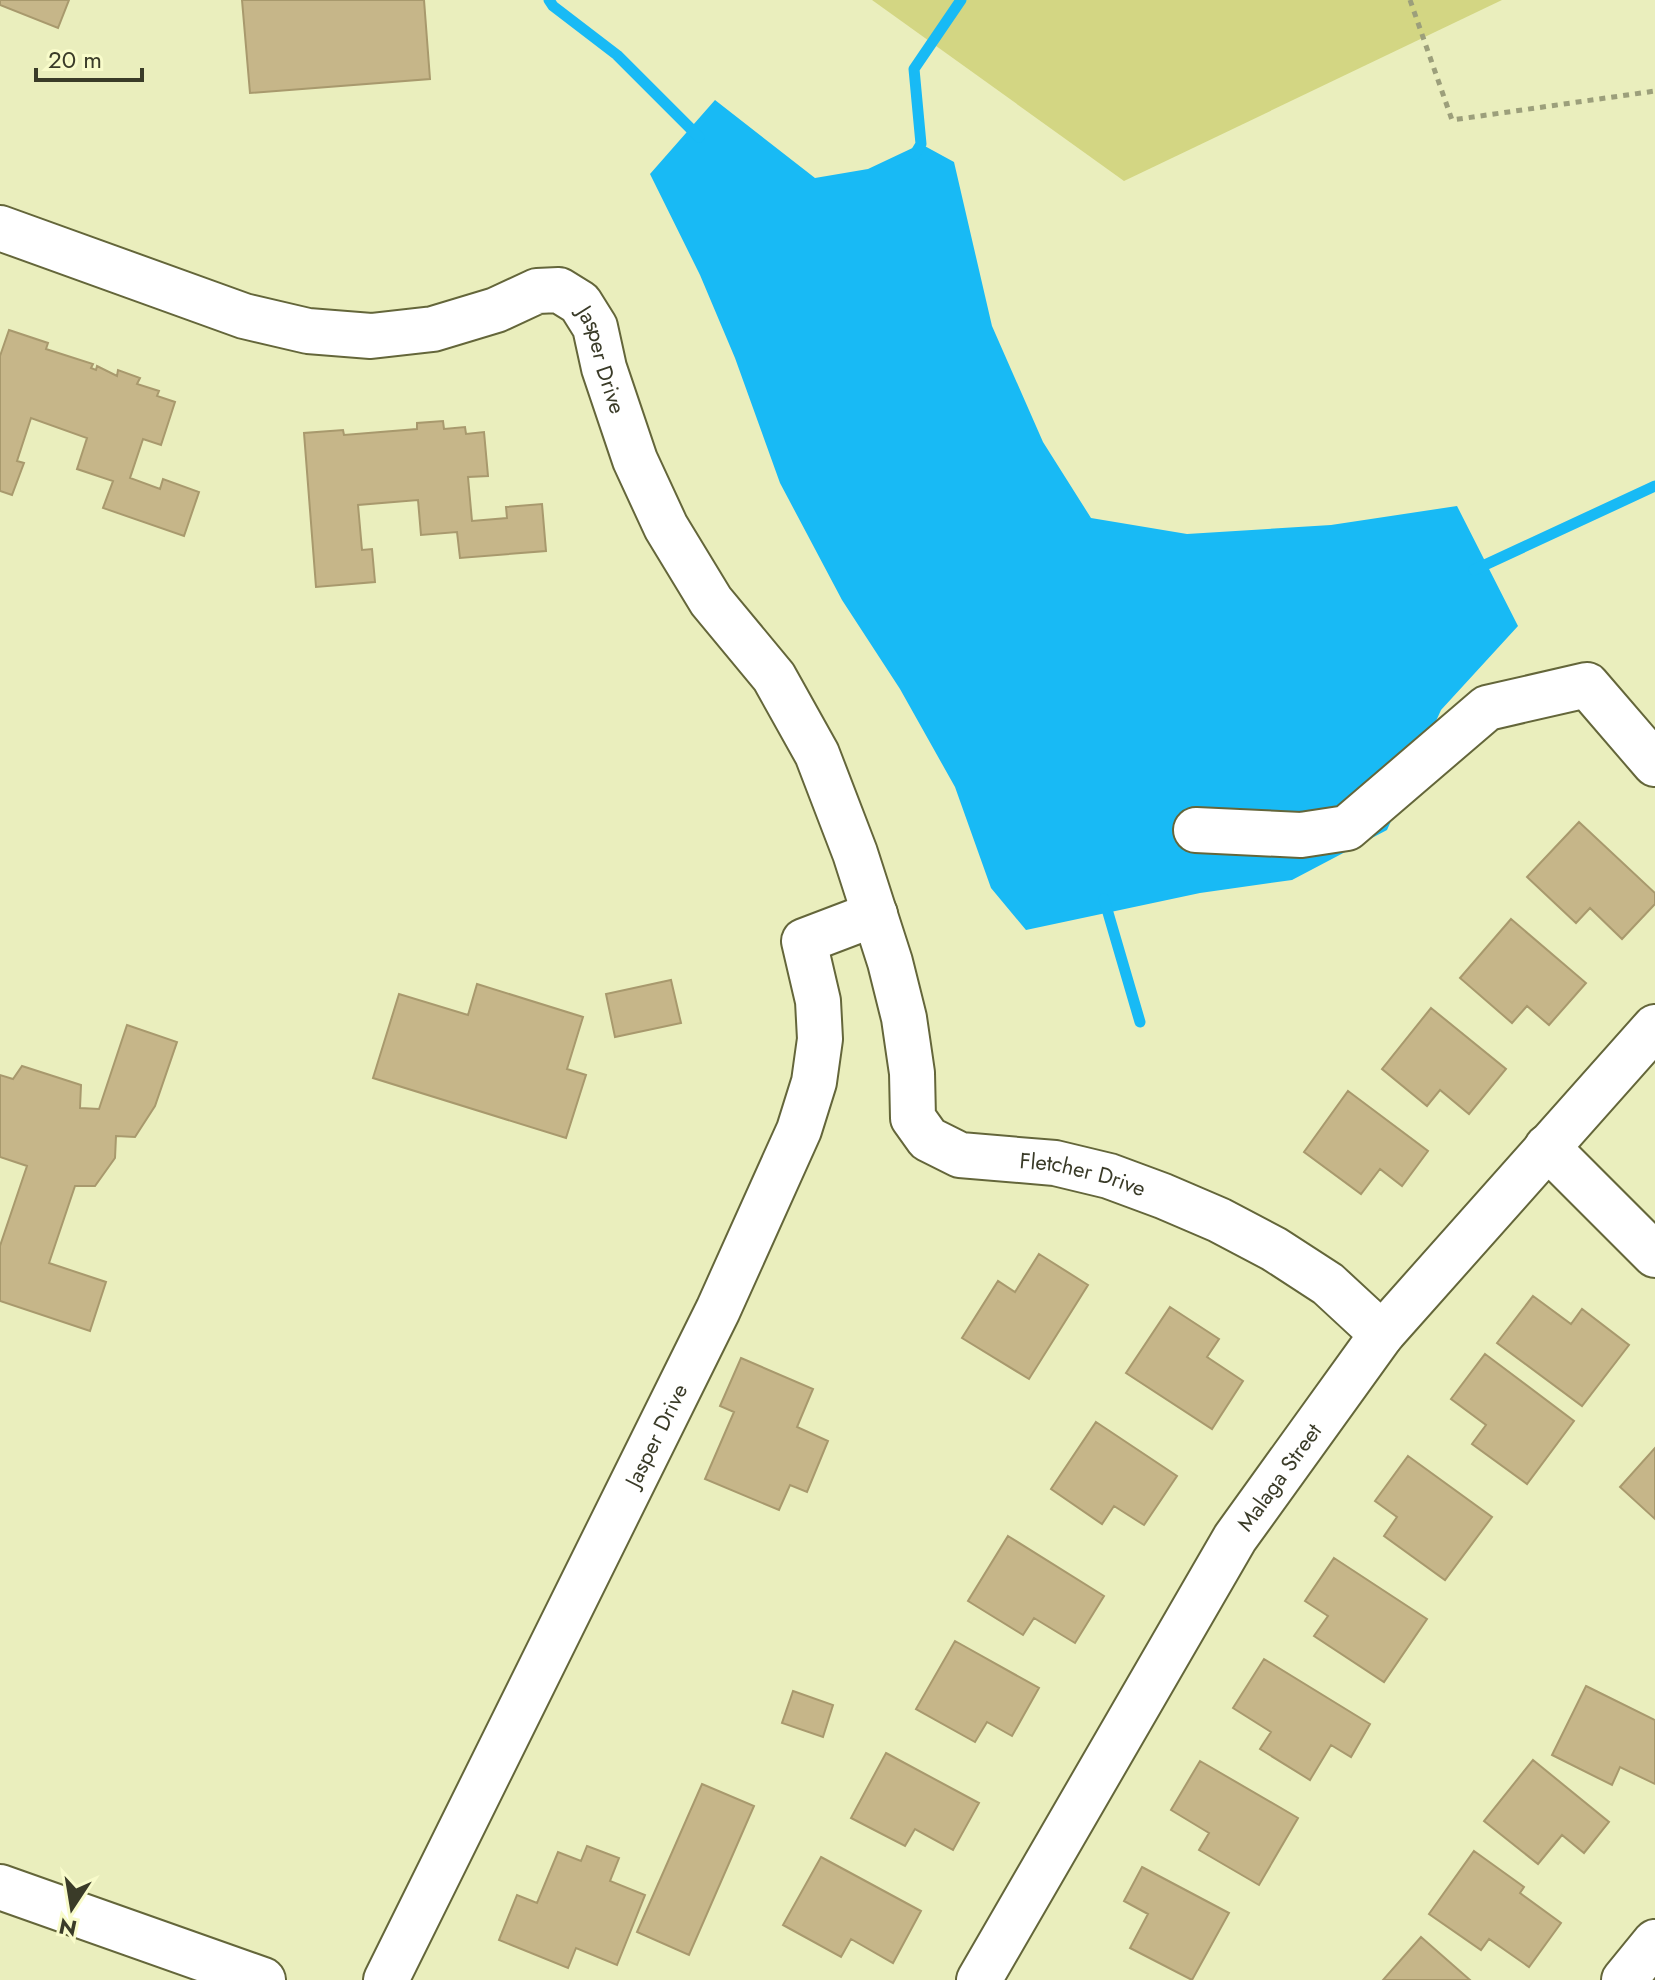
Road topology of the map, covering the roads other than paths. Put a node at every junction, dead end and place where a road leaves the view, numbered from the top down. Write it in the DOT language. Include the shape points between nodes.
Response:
graph roads {
  1 [pos="0,228"];
  2 [pos="1655,764"];
  3 [pos="1196,830"];
  4 [pos="875,914"];
  5 [pos="890,962"];
  6 [pos="1655,1027"];
  7 [pos="1547,1147"];
  8 [pos="1655,1255"];
  9 [pos="1382,1334"];
  10 [pos="0,1887"];
  11 [pos="1655,1942"];
  12 [pos="993,1975"];
  13 [pos="263,1980"];
  14 [pos="386,1980"];
  15 [pos="1624,1980"];
  1 -- 4 [label="street, Jasper Drive" via="244,316 308,331 371,336 433,329 537,291 559,290 580,303 595,327 635,460 666,527 711,601 774,677 817,754"];
  2 -- 3 [label="street" via="1587,685 1487,708 1347,828 1301,835"];
  4 -- 5 [label="street, Jasper Drive"];
  4 -- 14 [label="street, Jasper Drive" via="804,941 818,1001 820,1039 799,1130 718,1310"];
  5 -- 9 [label="street, Fletcher Drive" via="904,1018 913,1118 928,1139 960,1155 1055,1163 1109,1176 1219,1220 1328,1284"];
  6 -- 7 [label="street, Malaga Street"];
  7 -- 8 [label="street"];
  7 -- 9 [label="street, Malaga Street"];
  9 -- 12 [label="street, Malaga Street" via="1235,1538"];
  10 -- 13 [label="street"];
  11 -- 15 [label="street"];
}
